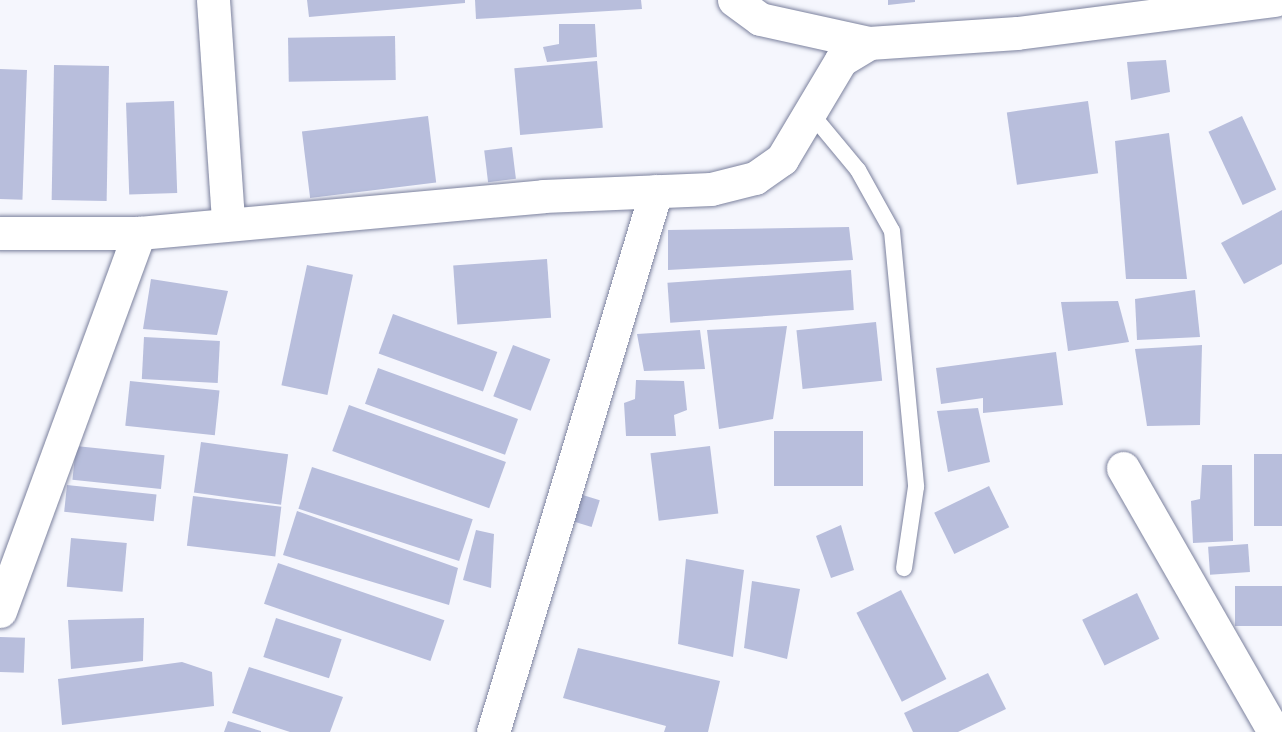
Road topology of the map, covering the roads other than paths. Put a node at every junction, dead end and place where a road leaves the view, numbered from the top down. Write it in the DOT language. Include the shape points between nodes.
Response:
graph roads {
  1 [pos="213,0"];
  2 [pos="734,0"];
  3 [pos="1275,0"];
  4 [pos="869,43"];
  5 [pos="807,109"];
  6 [pos="656,191"];
  7 [pos="228,222"];
  8 [pos="0,233"];
  9 [pos="139,233"];
  10 [pos="1123,468"];
  11 [pos="904,568"];
  12 [pos="0,611"];
  13 [pos="493,732"];
  14 [pos="1274,732"];
  1 -- 7 [label="street"];
  2 -- 4 [label="street" via="760,19"];
  3 -- 4 [label="street" via="1017,33"];
  4 -- 5 [label="street" via="841,60"];
  5 -- 6 [label="street" via="782,159 755,178 710,189"];
  5 -- 11 [label="lane" via="858,170 892,231 916,487"];
  6 -- 7 [label="street"];
  6 -- 13 [label="street"];
  7 -- 9 [label="street"];
  8 -- 9 [label="street"];
  9 -- 12 [label="street"];
  10 -- 14 [label="street"];
}
